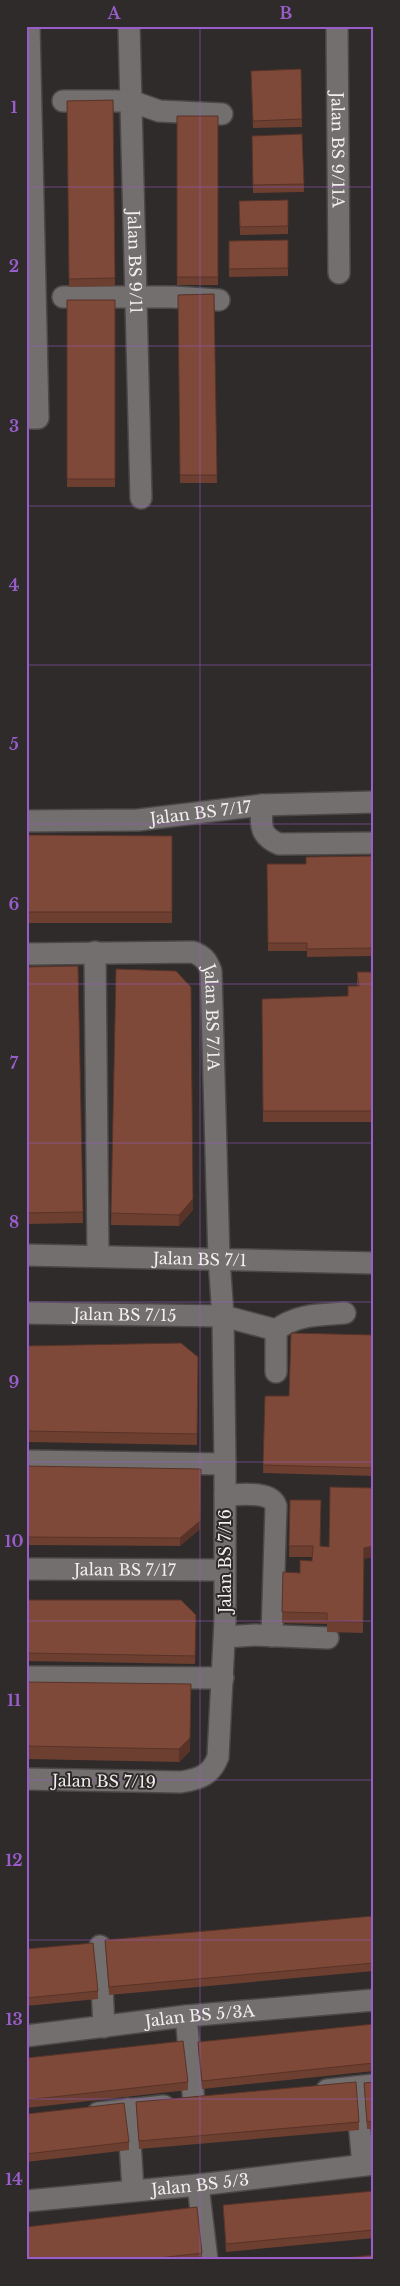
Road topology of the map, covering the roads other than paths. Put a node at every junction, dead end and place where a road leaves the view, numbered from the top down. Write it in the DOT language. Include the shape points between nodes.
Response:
graph roads {
  1 [pos="28,26"];
  2 [pos="130,26"];
  3 [pos="337,26"];
  4 [pos="28,56"];
  5 [pos="63,101"];
  6 [pos="131,101"];
  7 [pos="222,114"];
  8 [pos="30,235"];
  9 [pos="339,273"];
  10 [pos="63,297"];
  11 [pos="135,297"];
  12 [pos="219,300"];
  13 [pos="32,418"];
  14 [pos="141,498"];
  15 [pos="374,802"];
  16 [pos="262,805"];
  17 [pos="26,821"];
  18 [pos="374,843"];
  19 [pos="95,952"];
  20 [pos="26,954"];
  21 [pos="26,1255"];
  22 [pos="98,1256"];
  23 [pos="219,1259"];
  24 [pos="374,1262"];
  25 [pos="26,1313"];
  26 [pos="345,1313"];
  27 [pos="223,1316"];
  28 [pos="276,1330"];
  29 [pos="276,1372"];
  30 [pos="26,1460"];
  31 [pos="225,1464"];
  32 [pos="224,1495"];
  33 [pos="26,1569"];
  34 [pos="224,1570"];
  35 [pos="272,1636"];
  36 [pos="225,1637"];
  37 [pos="328,1638"];
  38 [pos="26,1677"];
  39 [pos="223,1678"];
  40 [pos="26,1779"];
  41 [pos="182,1782"];
  42 [pos="100,1946"];
  43 [pos="374,2000"];
  44 [pos="186,2016"];
  45 [pos="104,2027"];
  46 [pos="26,2036"];
  47 [pos="365,2086"];
  48 [pos="309,2092"];
  49 [pos="128,2110"];
  50 [pos="82,2114"];
  51 [pos="368,2165"];
  52 [pos="198,2185"];
  53 [pos="133,2190"];
  54 [pos="26,2201"];
  55 [pos="207,2260"];
  1 -- 4 [label="street"];
  2 -- 6 [label="street, Jalan BS 9/11"];
  3 -- 9 [label="street, Jalan BS 9/11A"];
  4 -- 8 [label="street"];
  5 -- 6 [label="street"];
  6 -- 7 [label="street" via="160,111"];
  6 -- 11 [label="street, Jalan BS 9/11"];
  8 -- 13 [label="street"];
  10 -- 11 [label="street"];
  11 -- 12 [label="street"];
  11 -- 14 [label="street, Jalan BS 9/11"];
  15 -- 16 [label="street, Jalan BS 7/17"];
  16 -- 17 [label="street, Jalan BS 7/17" via="138,820"];
  16 -- 18 [label="street" via="262,832 268,840 279,844"];
  19 -- 20 [label="street, Jalan BS 7/1A"];
  19 -- 22 [label="street"];
  19 -- 23 [label="street, Jalan BS 7/1A" via="192,952 202,955 208,962 212,982"];
  21 -- 22 [label="street, Jalan BS 7/1"];
  22 -- 23 [label="street, Jalan BS 7/1"];
  23 -- 24 [label="street, Jalan BS 7/1"];
  23 -- 27 [label="street, Jalan BS 7/16"];
  25 -- 27 [label="street, Jalan BS 7/15"];
  26 -- 28 [label="street" via="301,1316"];
  27 -- 28 [label="street, Jalan BS 7/15"];
  27 -- 31 [label="street, Jalan BS 7/16"];
  28 -- 29 [label="street"];
  30 -- 31 [label="street"];
  31 -- 32 [label="street, Jalan BS 7/16"];
  32 -- 34 [label="street, Jalan BS 7/16"];
  32 -- 35 [label="street" via="267,1496 275,1501"];
  33 -- 34 [label="street, Jalan BS 7/17"];
  34 -- 36 [label="street, Jalan BS 7/16"];
  35 -- 36 [label="street"];
  35 -- 37 [label="street"];
  36 -- 39 [label="street, Jalan BS 7/16"];
  38 -- 39 [label="street"];
  39 -- 41 [label="street, Jalan BS 7/16" via="218,1757 214,1768 206,1775"];
  40 -- 41 [label="street, Jalan BS 7/19"];
  42 -- 45 [label="street"];
  43 -- 44 [label="street, Jalan BS 5/3A"];
  44 -- 45 [label="street, Jalan BS 5/3A"];
  44 -- 49 [label="street" via="204,2102"];
  45 -- 46 [label="street, Jalan BS 5/3A"];
  47 -- 48 [label="street"];
  47 -- 51 [label="street"];
  49 -- 50 [label="street"];
  49 -- 53 [label="street"];
  51 -- 52 [label="street, Jalan BS 5/3"];
  52 -- 53 [label="street, Jalan BS 5/3"];
  52 -- 55 [label="street"];
  53 -- 54 [label="street, Jalan BS 5/3"];
}
